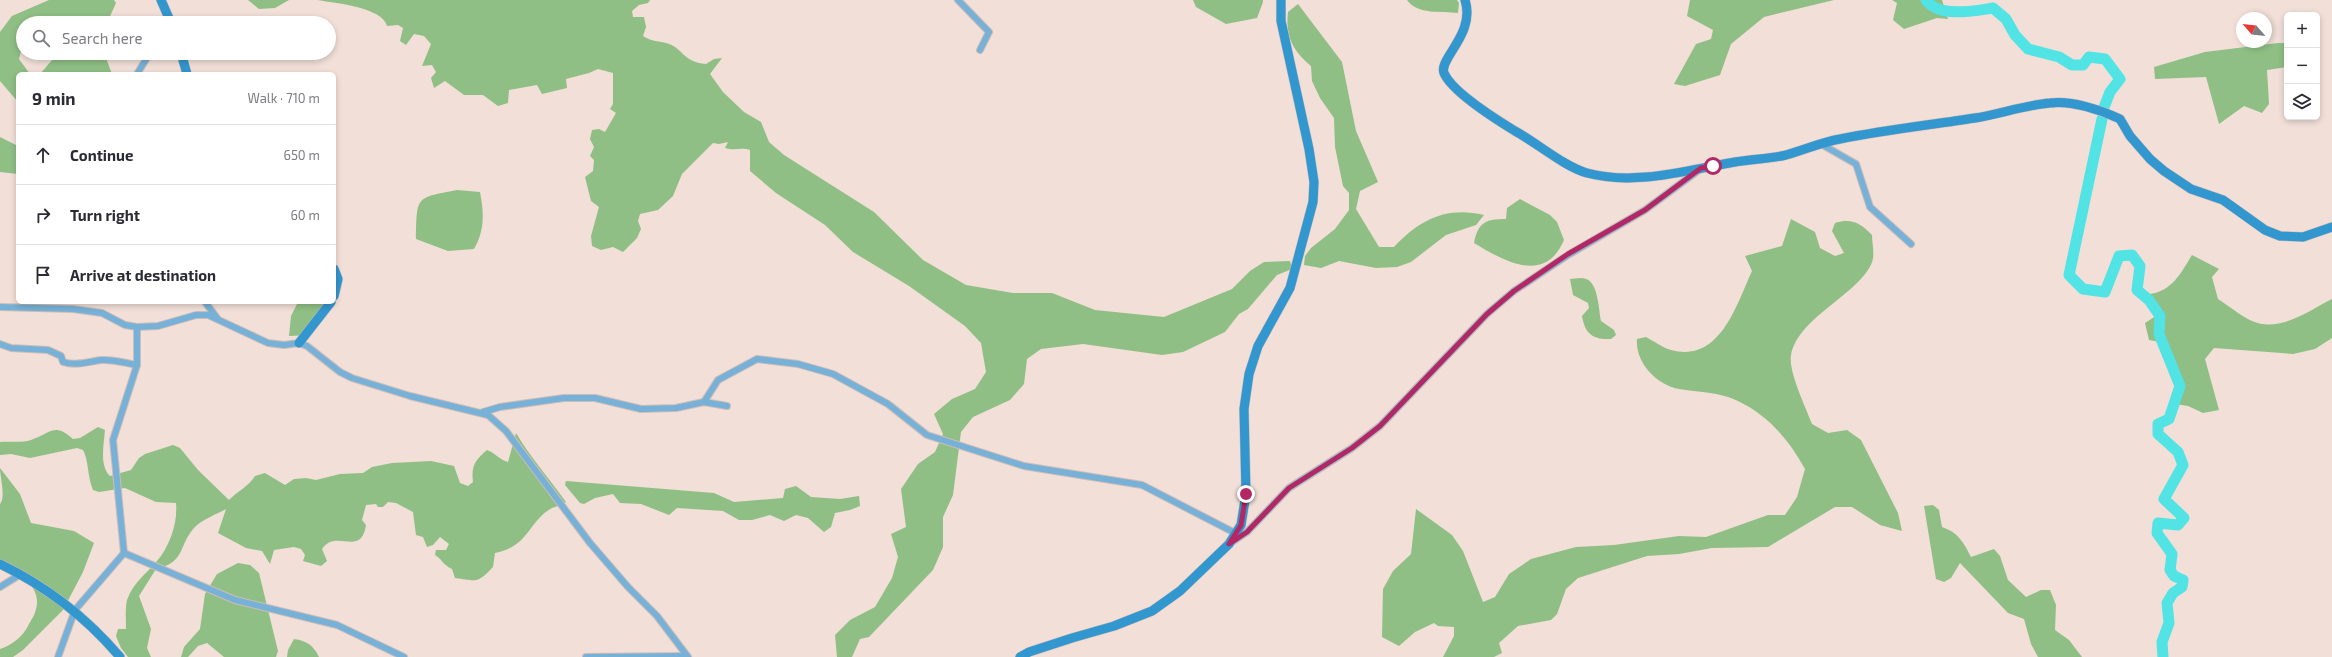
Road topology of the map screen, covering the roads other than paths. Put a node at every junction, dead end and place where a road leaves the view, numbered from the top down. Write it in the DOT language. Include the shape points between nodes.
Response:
graph roads {
  1 [pos="161,0"];
  2 [pos="958,0"];
  3 [pos="1281,0"];
  4 [pos="1465,0"];
  5 [pos="168,16"];
  6 [pos="980,50"];
  7 [pos="146,60"];
  8 [pos="183,60"];
  9 [pos="138,72"];
  10 [pos="186,72"];
  11 [pos="1821,144"];
  12 [pos="1701,168"];
  13 [pos="2332,226"];
  14 [pos="1911,244"];
  15 [pos="336,274"];
  16 [pos="336,288"];
  17 [pos="206,304"];
  18 [pos="329,304"];
  19 [pos="0,307"];
  20 [pos="218,320"];
  21 [pos="137,327"];
  22 [pos="299,343"];
  23 [pos="0,344"];
  24 [pos="137,364"];
  25 [pos="704,402"];
  26 [pos="727,406"];
  27 [pos="482,413"];
  28 [pos="1236,534"];
  29 [pos="1229,544"];
  30 [pos="124,552"];
  31 [pos="0,564"];
  32 [pos="21,574"];
  33 [pos="0,587"];
  34 [pos="75,610"];
  35 [pos="688,656"];
  36 [pos="58,657"];
  37 [pos="120,657"];
  38 [pos="404,657"];
  39 [pos="586,657"];
  40 [pos="1020,657"];
  1 -- 5 [label="street"];
  2 -- 6 [label="street" via="989,32"];
  3 -- 28 [label="street" via="1281,21 1309,149 1314,182 1313,202 1290,288 1258,346 1249,374 1244,409 1246,494 1244,515"];
  4 -- 12 [label="street" via="1468,22 1442,68 1458,90 1487,114 1541,146 1566,165 1587,173 1641,178"];
  7 -- 9 [label="street"];
  8 -- 10 [label="street"];
  11 -- 12 [label="street" via="1786,155"];
  11 -- 13 [label="street" via="2049,103 2068,103 2120,120 2150,160 2164,171 2191,189 2223,200 2265,230 2280,236 2303,237"];
  11 -- 14 [label="street" via="1856,164 1870,207"];
  12 -- 29 [label="street" via="1645,210 1568,254 1514,291 1487,314 1380,426 1352,448 1289,488 1247,532"];
  15 -- 16 [label="street"];
  17 -- 20 [label="street"];
  18 -- 22 [label="street"];
  19 -- 21 [label="street" via="73,309 102,313 125,325"];
  20 -- 21 [label="street" via="208,315 196,315 158,326"];
  20 -- 22 [label="street" via="268,343"];
  21 -- 24 [label="street"];
  22 -- 27 [label="street" via="352,378 410,396"];
  23 -- 24 [label="street" via="11,348 48,350 61,356 63,362 70,364 102,360"];
  24 -- 30 [label="street" via="113,440"];
  25 -- 26 [label="street"];
  25 -- 27 [label="street" via="676,408 641,408 595,398 564,398 500,407"];
  25 -- 28 [label="street" via="718,380 757,359 798,364 833,374 888,404 927,435 1024,466 1142,485"];
  27 -- 35 [label="street" via="491,417 506,431 590,543 628,588 657,616"];
  28 -- 29 [label="street"];
  29 -- 40 [label="street" via="1180,591 1152,610 1114,626"];
  30 -- 34 [label="street"];
  30 -- 38 [label="street" via="235,600 337,625"];
  31 -- 32 [label="street"];
  32 -- 33 [label="street"];
  32 -- 34 [label="street"];
  34 -- 36 [label="street"];
  34 -- 37 [label="street" via="101,634"];
  35 -- 39 [label="street"];
}
